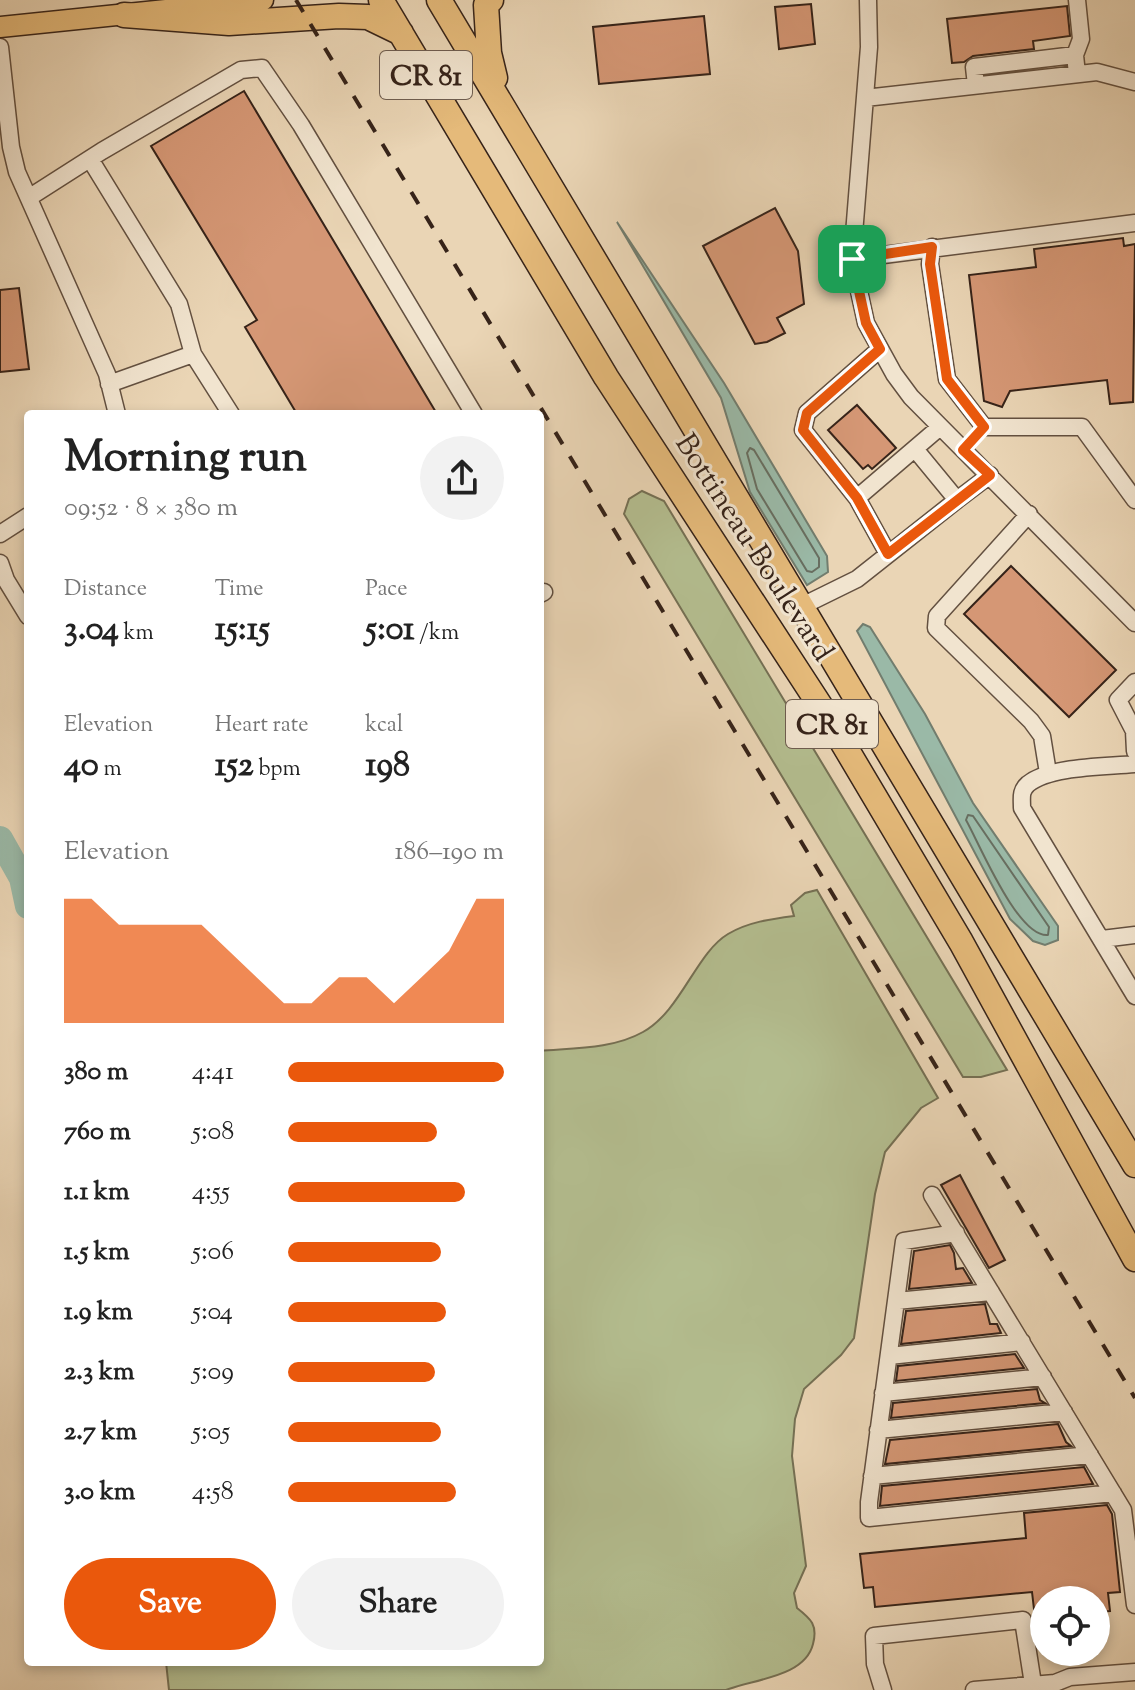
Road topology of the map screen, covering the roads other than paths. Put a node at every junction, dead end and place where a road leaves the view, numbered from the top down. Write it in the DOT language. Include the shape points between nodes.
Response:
graph roads {
  1 [pos="263,0"];
  2 [pos="381,0"];
  3 [pos="439,0"];
  4 [pos="491,0"];
  5 [pos="868,0"];
  6 [pos="1077,0"];
  7 [pos="124,15"];
  8 [pos="0,27"];
  9 [pos="401,33"];
  10 [pos="0,47"];
  11 [pos="1075,55"];
  12 [pos="1077,74"];
  13 [pos="1135,82"];
  14 [pos="976,85"];
  15 [pos="865,98"];
  16 [pos="501,99"];
  17 [pos="90,159"];
  18 [pos="30,197"];
  19 [pos="1135,223"];
  20 [pos="932,247"];
  21 [pos="852,259"];
  22 [pos="880,349"];
  23 [pos="193,354"];
  24 [pos="109,384"];
  25 [pos="116,410"];
  26 [pos="228,410"];
  27 [pos="472,410"];
  28 [pos="940,427"];
  29 [pos="984,427"];
  30 [pos="915,449"];
  31 [pos="963,450"];
  32 [pos="990,475"];
  33 [pos="857,498"];
  34 [pos="957,500"];
  35 [pos="1135,500"];
  36 [pos="1029,514"];
  37 [pos="24,519"];
  38 [pos="0,534"];
  39 [pos="888,554"];
  40 [pos="0,563"];
  41 [pos="802,606"];
  42 [pos="24,609"];
  43 [pos="1135,623"];
  44 [pos="1135,682"];
  45 [pos="1135,751"];
  46 [pos="1135,764"];
  47 [pos="1048,773"];
  48 [pos="1135,935"];
  49 [pos="1102,939"];
  50 [pos="1135,996"];
  51 [pos="1135,1165"];
  52 [pos="932,1195"];
  53 [pos="956,1233"];
  54 [pos="1135,1259"];
  55 [pos="991,1292"];
  56 [pos="896,1301"];
  57 [pos="1022,1342"];
  58 [pos="889,1356"];
  59 [pos="1043,1377"];
  60 [pos="883,1393"];
  61 [pos="1064,1412"];
  62 [pos="878,1430"];
  63 [pos="1090,1455"];
  64 [pos="872,1476"];
  65 [pos="1113,1493"];
  66 [pos="1135,1605"];
  67 [pos="1135,1672"];
  68 [pos="1033,1684"];
  69 [pos="1053,1687"];
  70 [pos="883,1690"];
  71 [pos="974,1690"];
  1 -- 7 [label="main road"];
  2 -- 9 [label="highway, Bottineau Boulevard / CR 81"];
  3 -- 16 [label="highway, Bottineau Boulevard / CR 81"];
  4 -- 16 [label="highway" via="486,5 487,34"];
  5 -- 15 [label="street"];
  6 -- 11 [label="street" via="1081,39"];
  7 -- 8 [label="main road"];
  7 -- 9 [label="highway" via="229,23 368,17"];
  9 -- 54 [label="highway, Bottineau Boulevard / CR 81" via="606,377 849,753 961,942"];
  10 -- 18 [label="street" via="11,147"];
  11 -- 12 [label="street"];
  11 -- 14 [label="street" via="974,67"];
  12 -- 13 [label="street" via="1097,72"];
  12 -- 14 [label="street"];
  14 -- 15 [label="street"];
  15 -- 21 [label="street"];
  16 -- 41 [label="highway, Bottineau Boulevard / CR 81"];
  17 -- 18 [label="street"];
  17 -- 23 [label="street" via="179,304"];
  17 -- 27 [label="street" via="241,70 262,68"];
  18 -- 24 [label="street"];
  19 -- 20 [label="street"];
  20 -- 21 [label="street"];
  20 -- 29 [label="street" via="947,379"];
  21 -- 22 [label="street" via="866,323"];
  22 -- 28 [label="street" via="902,385"];
  22 -- 33 [label="street" via="807,413 803,430"];
  23 -- 24 [label="street"];
  23 -- 26 [label="street"];
  24 -- 25 [label="street"];
  28 -- 30 [label="street"];
  28 -- 31 [label="street"];
  29 -- 31 [label="street"];
  29 -- 35 [label="street" via="1082,427"];
  30 -- 33 [label="street"];
  30 -- 34 [label="street"];
  31 -- 32 [label="street"];
  32 -- 34 [label="street"];
  32 -- 36 [label="street"];
  33 -- 39 [label="street"];
  34 -- 39 [label="street"];
  36 -- 43 [label="street"];
  36 -- 47 [label="street" via="937,616 936,628 1031,721 1042,736"];
  37 -- 38 [label="street"];
  39 -- 41 [label="street" via="857,579"];
  40 -- 42 [label="street"];
  41 -- 51 [label="highway, Bottineau Boulevard / CR 81"];
  44 -- 45 [label="street" via="1118,700 1134,731"];
  46 -- 47 [label="street"];
  47 -- 49 [label="street" via="1021,793 1022,808"];
  48 -- 49 [label="street"];
  49 -- 50 [label="street"];
  52 -- 53 [label="street"];
  53 -- 55 [label="street"];
  53 -- 56 [label="street" via="904,1241"];
  55 -- 56 [label="street"];
  55 -- 57 [label="street"];
  56 -- 58 [label="street"];
  57 -- 58 [label="street"];
  57 -- 59 [label="street"];
  58 -- 60 [label="street"];
  59 -- 60 [label="street"];
  59 -- 61 [label="street"];
  60 -- 62 [label="street"];
  61 -- 62 [label="street"];
  61 -- 63 [label="street"];
  62 -- 64 [label="street"];
  63 -- 64 [label="street"];
  63 -- 65 [label="street"];
  64 -- 65 [label="street" via="869,1518"];
  65 -- 66 [label="street" via="1123,1510"];
  67 -- 69 [label="street" via="1070,1677"];
  68 -- 69 [label="street"];
  68 -- 70 [label="street" via="1023,1620 874,1636"];
  68 -- 71 [label="street"];
}
